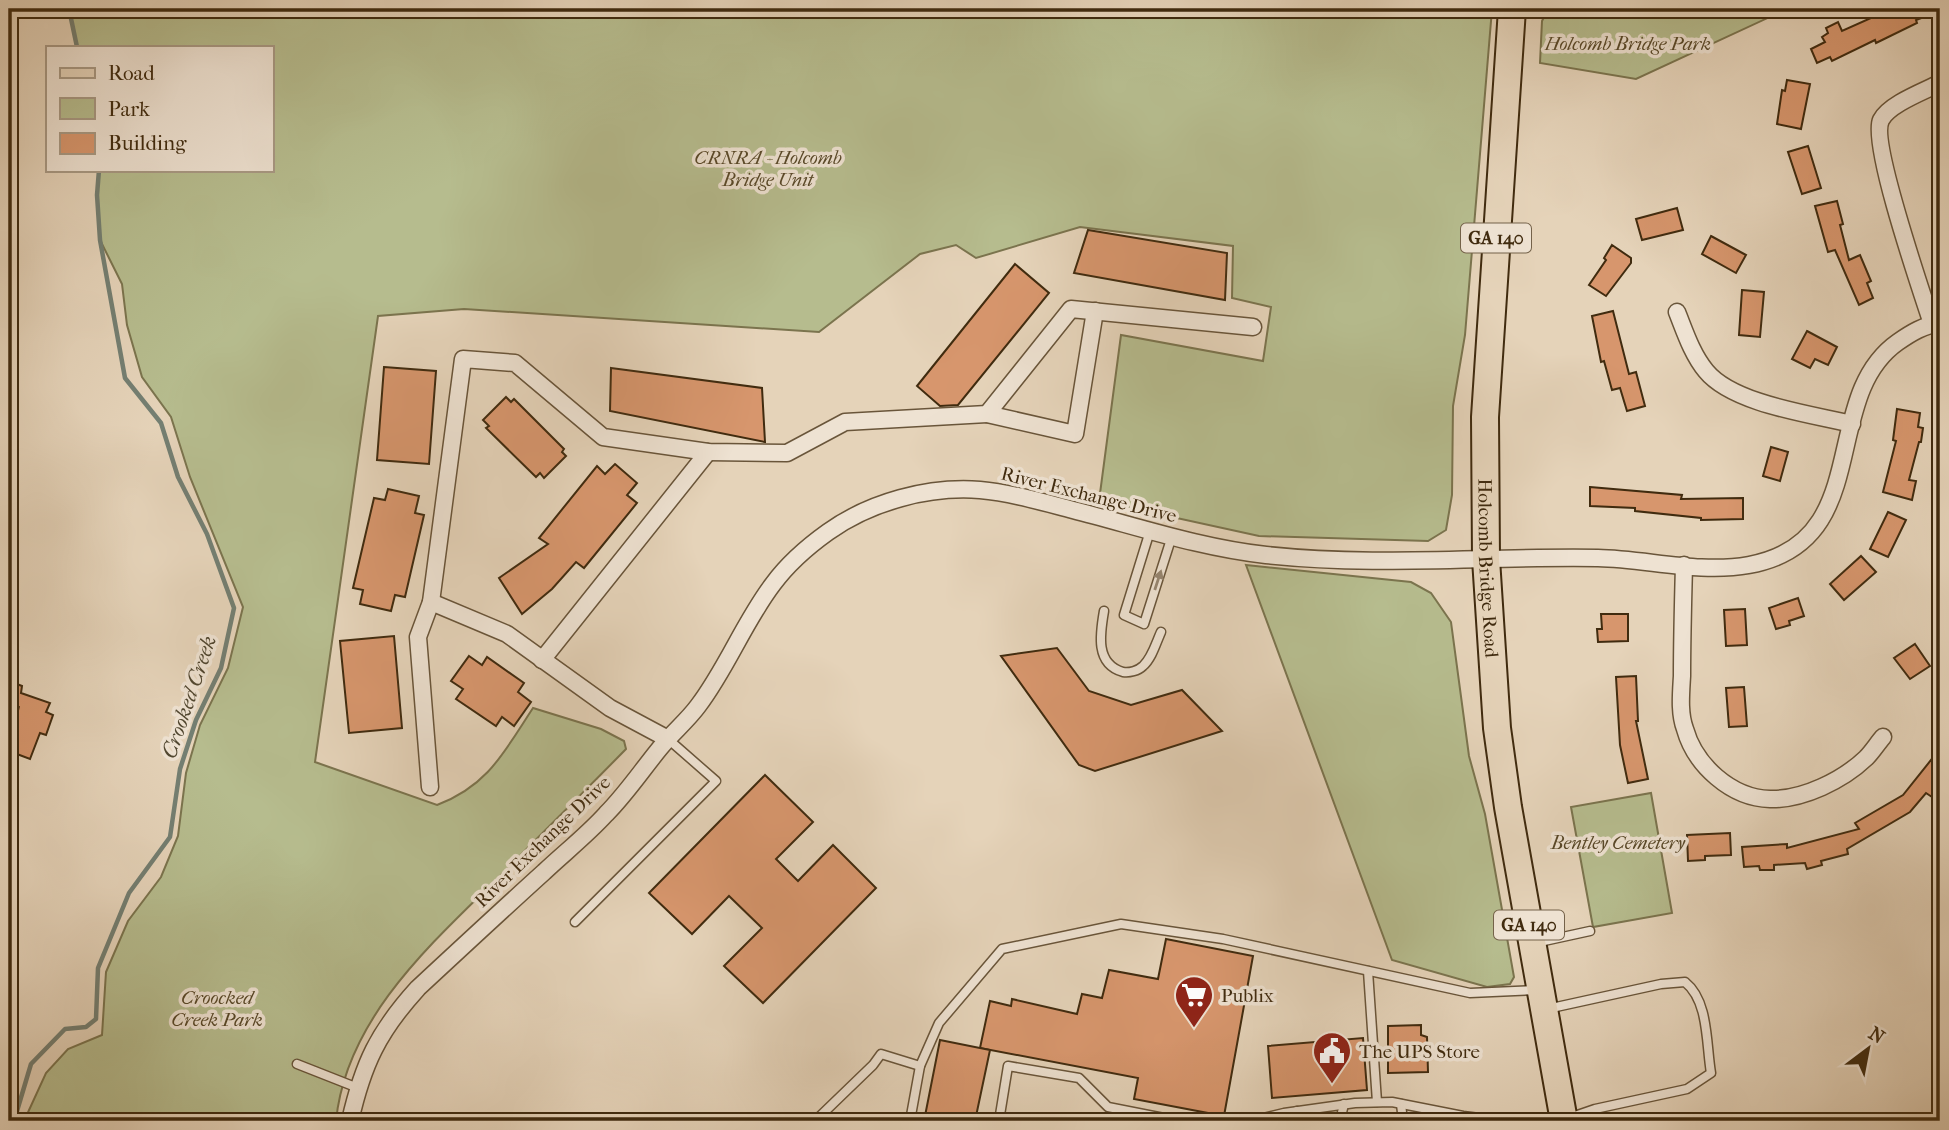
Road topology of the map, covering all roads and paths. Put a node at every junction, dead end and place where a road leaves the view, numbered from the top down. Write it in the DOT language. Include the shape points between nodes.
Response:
graph roads {
  1 [pos="1512,9"];
  2 [pos="1940,83"];
  3 [pos="1096,311"];
  4 [pos="1677,312"];
  5 [pos="1936,324"];
  6 [pos="1253,327"];
  7 [pos="987,414"];
  8 [pos="1852,424"];
  9 [pos="708,452"];
  10 [pos="1151,530"];
  11 [pos="1172,536"];
  12 [pos="1486,559"];
  13 [pos="1684,565"];
  14 [pos="431,602"];
  15 [pos="1104,611"];
  16 [pos="1161,632"];
  17 [pos="542,660"];
  18 [pos="1883,737"];
  19 [pos="668,739"];
  20 [pos="430,787"];
  21 [pos="575,922"];
  22 [pos="1590,931"];
  23 [pos="1532,943"];
  24 [pos="1368,971"];
  25 [pos="1542,1000"];
  26 [pos="297,1065"];
  27 [pos="920,1066"];
  28 [pos="358,1088"];
  29 [pos="1377,1102"];
  30 [pos="1343,1104"];
  31 [pos="1401,1104"];
  32 [pos="1297,1111"];
  33 [pos="1563,1120"];
  34 [pos="350,1121"];
  35 [pos="815,1121"];
  36 [pos="910,1121"];
  37 [pos="999,1121"];
  38 [pos="1179,1121"];
  39 [pos="1251,1121"];
  40 [pos="1294,1121"];
  41 [pos="1340,1121"];
  42 [pos="1403,1121"];
  43 [pos="1498,1121"];
  44 [pos="1535,1121"];
  1 -- 12 [label="main road, Holcomb Bridge Road / GA 140" via="1485,417"];
  2 -- 5 [label="street" via="1889,111 1878,133 1888,178"];
  3 -- 6 [label="street"];
  3 -- 7 [label="street" via="1071,309"];
  3 -- 7 [label="street" via="1075,434"];
  4 -- 8 [label="street" via="1695,355 1722,386 1743,397"];
  5 -- 8 [label="street, River Exchange Drive" via="1912,332 1890,347 1860,392"];
  7 -- 9 [label="street" via="845,422 787,453"];
  8 -- 13 [label="street, River Exchange Drive" via="1826,512 1797,545 1752,565"];
  9 -- 14 [label="street" via="603,437 515,363 463,359"];
  9 -- 17 [label="street"];
  10 -- 11 [label="street, River Exchange Drive"];
  10 -- 11 [label="lane, one-way" via="1124,615 1144,624"];
  10 -- 19 [label="street, River Exchange Drive" via="1017,495 976,490 939,491 867,510 821,538 773,584 699,704"];
  11 -- 12 [label="street, River Exchange Drive" via="1261,555 1334,561"];
  12 -- 13 [label="street, River Exchange Drive" via="1601,558"];
  12 -- 23 [label="main road, Holcomb Bridge Road / GA 140" via="1497,728"];
  13 -- 18 [label="street" via="1681,714 1689,742 1714,776 1751,795 1769,799 1792,796 1835,780 1866,758"];
  14 -- 17 [label="street" via="507,634"];
  14 -- 20 [label="street" via="418,637"];
  15 -- 16 [label="lane" via="1101,653 1113,669 1129,673 1142,667"];
  17 -- 19 [label="street" via="610,708"];
  19 -- 21 [label="lane" via="716,781"];
  19 -- 28 [label="street, River Exchange Drive" via="607,814 399,1009 368,1059"];
  22 -- 23 [label="lane"];
  23 -- 25 [label="main road, Holcomb Bridge Road / GA 140"];
  24 -- 25 [label="lane" via="1470,993"];
  24 -- 27 [label="lane" via="1223,939 1121,924 1002,949 939,1023"];
  24 -- 29 [label="lane"];
  25 -- 33 [label="main road, Holcomb Bridge Road / GA 140"];
  25 -- 33 [label="lane" via="1685,982 1696,990 1705,1026 1711,1073 1701,1081 1687,1089"];
  26 -- 28 [label="lane"];
  27 -- 35 [label="lane" via="881,1054"];
  27 -- 36 [label="lane"];
  28 -- 34 [label="street, River Exchange Drive"];
  29 -- 30 [label="lane"];
  29 -- 31 [label="lane"];
  30 -- 32 [label="lane"];
  30 -- 41 [label="lane"];
  31 -- 42 [label="lane"];
  31 -- 43 [label="lane"];
  32 -- 39 [label="lane"];
  32 -- 40 [label="lane"];
  33 -- 44 [label="lane"];
  37 -- 38 [label="lane" via="1008,1066 1079,1078 1108,1107"];
}
